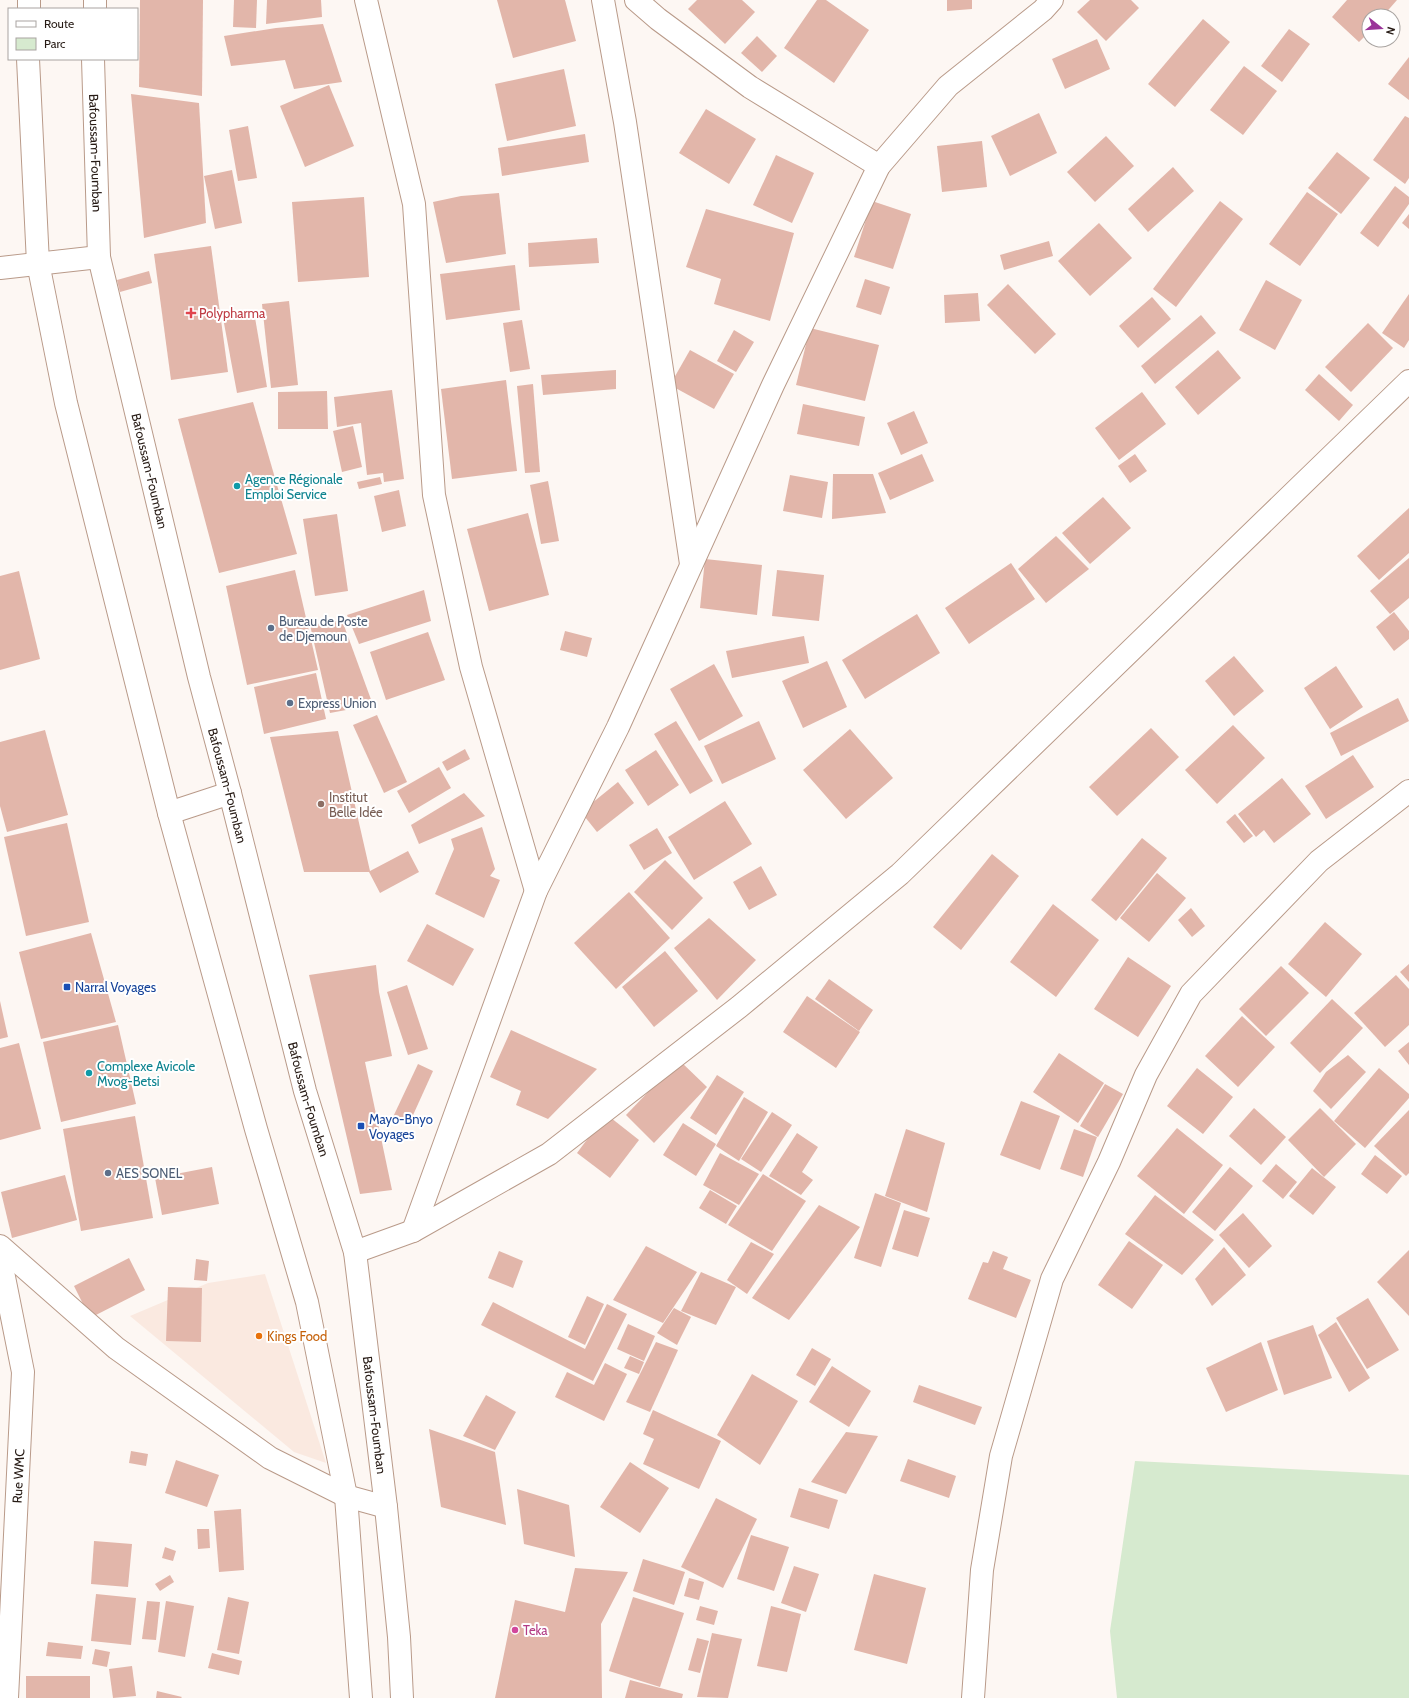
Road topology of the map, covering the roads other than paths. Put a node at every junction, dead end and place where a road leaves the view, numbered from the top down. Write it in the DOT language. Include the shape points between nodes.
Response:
graph roads {
  1 [pos="366,0"];
  2 [pos="603,0"];
  3 [pos="636,0"];
  4 [pos="1052,0"];
  5 [pos="28,60"];
  6 [pos="93,60"];
  7 [pos="879,166"];
  8 [pos="99,257"];
  9 [pos="38,263"];
  10 [pos="0,268"];
  11 [pos="1409,380"];
  12 [pos="692,564"];
  13 [pos="1409,790"];
  14 [pos="230,793"];
  15 [pos="169,813"];
  16 [pos="536,892"];
  17 [pos="413,1231"];
  18 [pos="0,1246"];
  19 [pos="355,1252"];
  20 [pos="0,1257"];
  21 [pos="346,1496"];
  22 [pos="386,1507"];
  23 [pos="7,1698"];
  24 [pos="361,1698"];
  25 [pos="402,1698"];
  26 [pos="973,1698"];
  1 -- 16 [label="main road" via="414,204 434,495 471,667"];
  2 -- 12 [label="main road" via="626,122"];
  3 -- 7 [label="main road" via="750,87"];
  4 -- 7 [label="main road" via="948,86"];
  5 -- 9 [label="main road"];
  6 -- 8 [label="main road, Bafoussam-Foumban"];
  7 -- 12 [label="main road" via="773,385"];
  8 -- 9 [label="main road"];
  8 -- 14 [label="main road, Bafoussam-Foumban" via="199,677"];
  9 -- 10 [label="main road"];
  9 -- 15 [label="main road" via="66,402"];
  11 -- 17 [label="main road" via="900,874 740,1007 549,1154"];
  12 -- 16 [label="main road" via="618,728"];
  13 -- 26 [label="main road" via="1319,861 1191,994 1146,1075 1109,1162 1052,1279 1001,1456 982,1570"];
  14 -- 15 [label="main road"];
  14 -- 19 [label="main road, Bafoussam-Foumban" via="305,1091"];
  15 -- 21 [label="main road" via="256,1129 307,1302"];
  16 -- 17 [label="main road"];
  17 -- 19 [label="main road"];
  18 -- 21 [label="main road" via="116,1348 270,1458"];
  19 -- 22 [label="main road, Bafoussam-Foumban"];
  20 -- 23 [label="main road, Rue WMC" via="23,1372"];
  21 -- 22 [label="main road"];
  21 -- 24 [label="main road"];
  22 -- 25 [label="main road, Bafoussam-Foumban" via="399,1637"];
}
